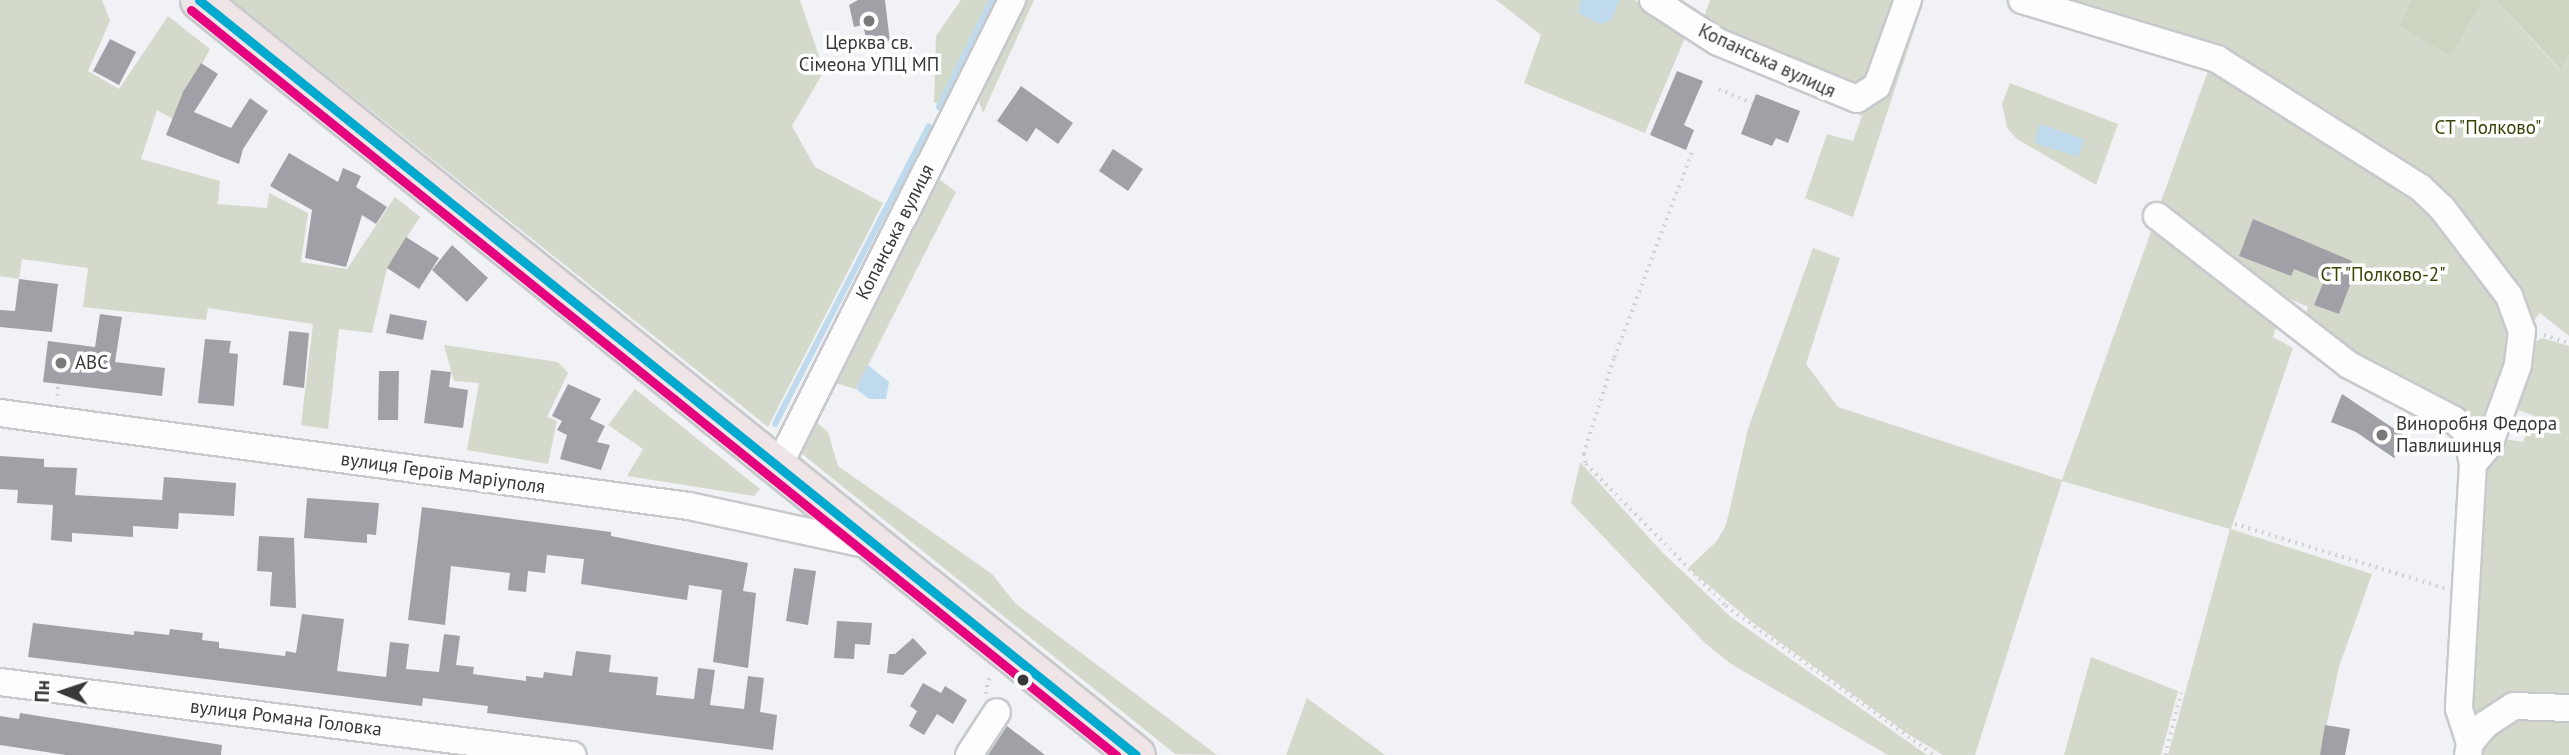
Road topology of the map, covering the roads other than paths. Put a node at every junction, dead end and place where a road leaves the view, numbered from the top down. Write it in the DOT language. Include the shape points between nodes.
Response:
graph roads {
  1 [pos="199,0"];
  2 [pos="1012,0"];
  3 [pos="1653,0"];
  4 [pos="1908,0"];
  5 [pos="2022,0"];
  6 [pos="2157,216"];
  7 [pos="0,413"];
  8 [pos="2473,464"];
  9 [pos="779,466"];
  10 [pos="882,548"];
  11 [pos="0,682"];
  12 [pos="2569,708"];
  13 [pos="997,712"];
  14 [pos="2469,749"];
  15 [pos="572,755"];
  16 [pos="969,755"];
  17 [pos="1136,755"];
  1 -- 9 [label="highway"];
  2 -- 9 [label="street, Копанська вулиця"];
  3 -- 4 [label="street, Копанська вулиця" via="1718,42 1857,99 1877,86"];
  5 -- 8 [label="street" via="2217,59 2420,188 2442,208 2509,296 2522,331 2520,358 2489,445"];
  6 -- 8 [label="street" via="2349,365 2454,420 2466,431"];
  7 -- 10 [label="street, вулиця Героїв Маріуполя" via="689,506"];
  8 -- 14 [label="street" via="2459,709"];
  9 -- 10 [label="highway"];
  10 -- 17 [label="highway"];
  11 -- 15 [label="street, вулиця Романа Головка"];
  12 -- 14 [label="street" via="2514,706 2486,724"];
  13 -- 16 [label="street"];
}
